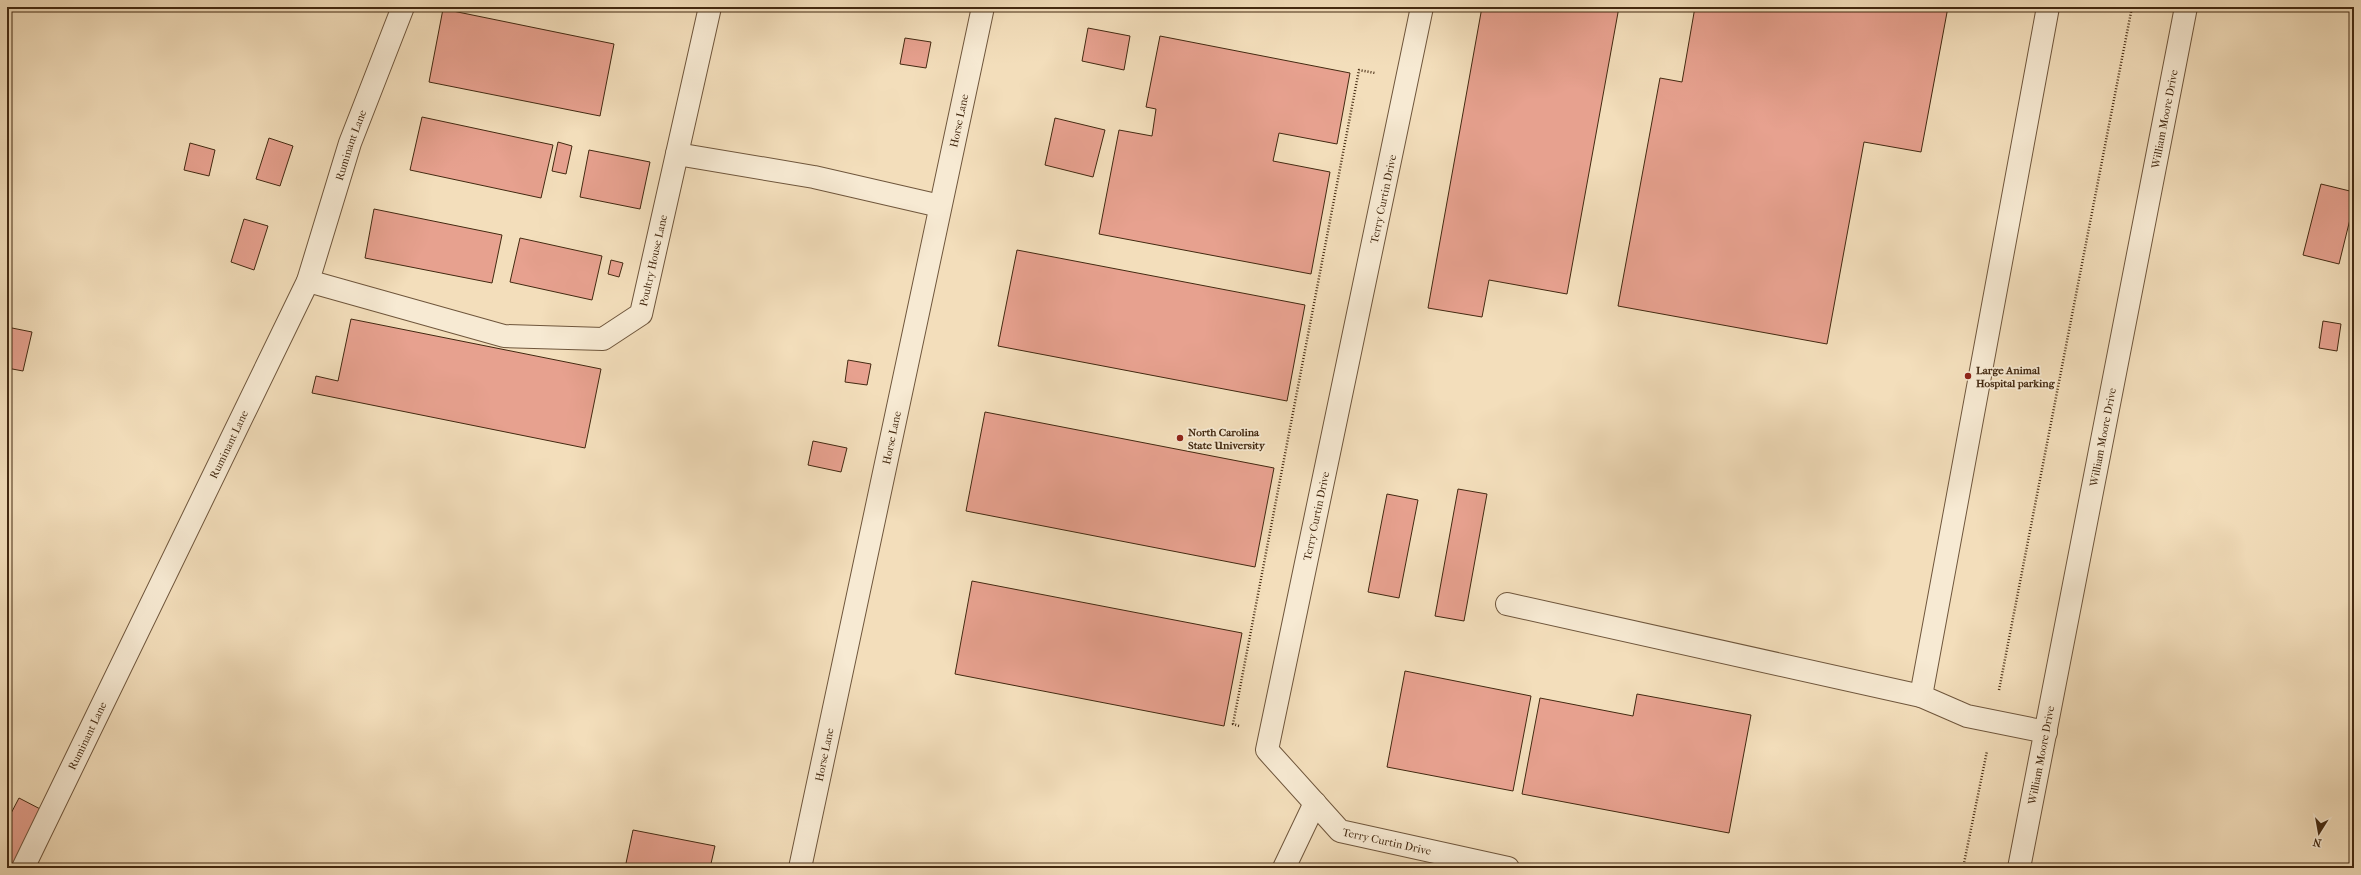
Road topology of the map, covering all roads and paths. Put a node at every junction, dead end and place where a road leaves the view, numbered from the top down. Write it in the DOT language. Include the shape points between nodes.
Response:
graph roads {
  1 [pos="403,7"];
  2 [pos="710,7"];
  3 [pos="983,7"];
  4 [pos="1422,7"];
  5 [pos="2048,7"];
  6 [pos="2132,7"];
  7 [pos="2186,7"];
  8 [pos="1408,79"];
  9 [pos="677,154"];
  10 [pos="940,206"];
  11 [pos="308,281"];
  12 [pos="1507,604"];
  13 [pos="1921,696"];
  14 [pos="1993,721"];
  15 [pos="2046,732"];
  16 [pos="1270,733"];
  17 [pos="1315,803"];
  18 [pos="23,868"];
  19 [pos="800,868"];
  20 [pos="1284,868"];
  21 [pos="1508,868"];
  22 [pos="1963,868"];
  23 [pos="2019,868"];
  1 -- 11 [label="street, Ruminant Lane" via="350,143"];
  2 -- 9 [label="street, Poultry House Lane"];
  3 -- 10 [label="street, Horse Lane"];
  4 -- 8 [label="street, Terry Curtin Drive"];
  5 -- 13 [label="street"];
  6 -- 14 [label="path"];
  7 -- 15 [label="street, William Moore Drive"];
  8 -- 16 [label="street, Terry Curtin Drive"];
  8 -- 16 [label="path" via="1359,70 1234,724"];
  9 -- 10 [label="street" via="814,177"];
  9 -- 11 [label="street, Poultry House Lane" via="641,314 602,339 504,336"];
  10 -- 19 [label="street, Horse Lane"];
  11 -- 18 [label="street, Ruminant Lane"];
  12 -- 13 [label="street"];
  13 -- 14 [label="street" via="1967,716"];
  14 -- 15 [label="street"];
  14 -- 22 [label="path"];
  15 -- 23 [label="street, William Moore Drive"];
  16 -- 17 [label="street, Terry Curtin Drive" via="1267,750"];
  17 -- 20 [label="street"];
  17 -- 21 [label="street, Terry Curtin Drive" via="1340,831"];
}
